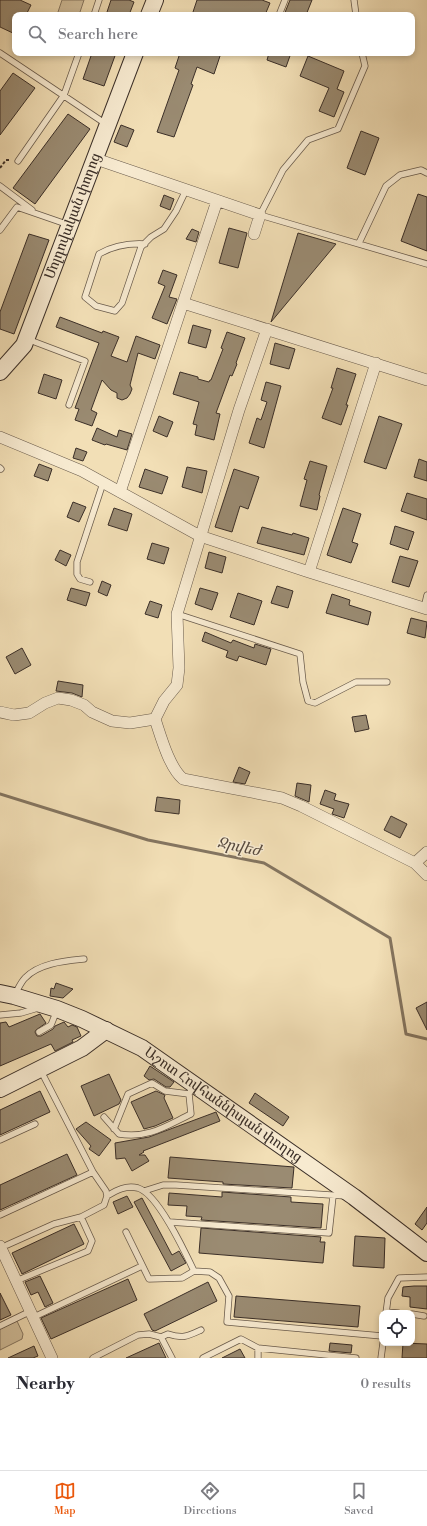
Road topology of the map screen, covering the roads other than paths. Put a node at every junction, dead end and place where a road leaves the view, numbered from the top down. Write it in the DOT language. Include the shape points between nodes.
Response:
graph roads {
  1 [pos="100,0"];
  2 [pos="155,0"];
  3 [pos="285,0"];
  4 [pos="354,0"];
  5 [pos="95,12"];
  6 [pos="150,12"];
  7 [pos="280,12"];
  8 [pos="356,12"];
  9 [pos="0,53"];
  10 [pos="78,56"];
  11 [pos="134,56"];
  12 [pos="362,56"];
  13 [pos="64,95"];
  14 [pos="108,125"];
  15 [pos="96,158"];
  16 [pos="18,161"];
  17 [pos="427,173"];
  18 [pos="0,186"];
  19 [pos="186,190"];
  20 [pos="217,201"];
  21 [pos="37,214"];
  22 [pos="260,215"];
  23 [pos="69,225"];
  24 [pos="0,230"];
  25 [pos="254,234"];
  26 [pos="359,243"];
  27 [pos="145,244"];
  28 [pos="427,264"];
  29 [pos="184,303"];
  30 [pos="267,329"];
  31 [pos="26,339"];
  32 [pos="376,363"];
  33 [pos="0,372"];
  34 [pos="427,380"];
  35 [pos="69,405"];
  36 [pos="0,437"];
  37 [pos="103,483"];
  38 [pos="120,492"];
  39 [pos="200,536"];
  40 [pos="309,572"];
  41 [pos="90,582"];
  42 [pos="427,595"];
  43 [pos="425,609"];
  44 [pos="177,614"];
  45 [pos="387,682"];
  46 [pos="0,712"];
  47 [pos="155,719"];
  48 [pos="427,852"];
  49 [pos="415,863"];
  50 [pos="427,875"];
  51 [pos="84,959"];
  52 [pos="7,994"];
  53 [pos="52,1008"];
  54 [pos="0,1016"];
  55 [pos="106,1030"];
  56 [pos="39,1032"];
  57 [pos="40,1069"];
  58 [pos="0,1089"];
  59 [pos="192,1089"];
  60 [pos="104,1117"];
  61 [pos="35,1124"];
  62 [pos="114,1129"];
  63 [pos="0,1140"];
  64 [pos="93,1172"];
  65 [pos="144,1190"];
  66 [pos="107,1196"];
  67 [pos="333,1196"];
  68 [pos="354,1197"];
  69 [pos="0,1215"];
  70 [pos="81,1217"];
  71 [pos="170,1222"];
  72 [pos="126,1232"];
  73 [pos="3,1246"];
  74 [pos="427,1253"];
  75 [pos="142,1266"];
  76 [pos="194,1271"];
  77 [pos="427,1277"];
  78 [pos="16,1281"];
  79 [pos="386,1310"];
  80 [pos="32,1314"];
  81 [pos="415,1314"];
  82 [pos="424,1316"];
  83 [pos="0,1326"];
  84 [pos="201,1330"];
  85 [pos="379,1336"];
  86 [pos="161,1337"];
  87 [pos="382,1346"];
  88 [pos="258,1348"];
  89 [pos="52,1358"];
  90 [pos="93,1358"];
  91 [pos="172,1358"];
  92 [pos="203,1358"];
  93 [pos="258,1358"];
  94 [pos="356,1358"];
  95 [pos="381,1358"];
  1 -- 5 [label="lane"];
  2 -- 6 [label="street"];
  3 -- 7 [label="lane"];
  4 -- 8 [label="lane"];
  9 -- 13 [label="lane"];
  10 -- 13 [label="lane"];
  11 -- 14 [label="street, Մոլդովական փողոց"];
  12 -- 22 [label="lane" via="364,66 338,129 308,140 283,170"];
  13 -- 14 [label="lane"];
  13 -- 16 [label="lane"];
  14 -- 15 [label="street, Մոլդովական փողոց"];
  15 -- 19 [label="street"];
  15 -- 23 [label="street, Մոլդովական փողոց"];
  17 -- 26 [label="lane" via="421,170 400,175 386,186"];
  18 -- 21 [label="lane"];
  19 -- 20 [label="street"];
  19 -- 27 [label="lane" via="164,229"];
  20 -- 22 [label="street"];
  20 -- 29 [label="street"];
  21 -- 23 [label="lane"];
  21 -- 24 [label="lane" via="16,207"];
  22 -- 25 [label="street"];
  22 -- 26 [label="lane"];
  23 -- 31 [label="street, Մոլդովական փողոց"];
  26 -- 28 [label="lane"];
  27 -- 27 [label="lane" via="141,248 122,303 115,310 96,306 85,297 99,254 111,247"];
  29 -- 30 [label="street"];
  29 -- 38 [label="street"];
  30 -- 32 [label="street"];
  30 -- 39 [label="street"];
  31 -- 33 [label="street, Մոլդովական փողոց" via="24,345"];
  31 -- 35 [label="lane" via="85,361"];
  32 -- 34 [label="street"];
  32 -- 40 [label="street"];
  36 -- 37 [label="street" via="82,471"];
  37 -- 38 [label="street"];
  37 -- 41 [label="lane" via="77,562 77,574 80,579"];
  38 -- 39 [label="street"];
  39 -- 40 [label="street"];
  39 -- 44 [label="street"];
  40 -- 43 [label="street"];
  42 -- 43 [label="lane"];
  44 -- 45 [label="lane" via="300,654 308,701 315,703 356,682"];
  44 -- 47 [label="street" via="177,685 164,701"];
  46 -- 47 [label="street" via="14,715 29,713 58,698 84,705 92,712 112,721 130,723"];
  47 -- 49 [label="street" via="173,766 183,779 282,798"];
  48 -- 49 [label="street"];
  49 -- 50 [label="street"];
  51 -- 52 [label="lane" via="66,961 36,970"];
  52 -- 53 [label="street, Աշոտ Հովհաննիսյան փողոց"];
  53 -- 54 [label="lane"];
  53 -- 55 [label="street, Աշոտ Հովհաննիսյան փողոց"];
  53 -- 56 [label="lane" via="51,1024"];
  55 -- 57 [label="street" via="82,1048"];
  55 -- 59 [label="street, Աշոտ Հովհաննիսյան փողոց" via="142,1048"];
  57 -- 58 [label="street"];
  57 -- 64 [label="lane"];
  59 -- 62 [label="lane" via="165,1091 152,1083 128,1094"];
  59 -- 62 [label="lane" via="191,1114 150,1133 132,1136 119,1134"];
  59 -- 68 [label="street, Աշոտ Հովհաննիսյան փողոց"];
  60 -- 62 [label="lane"];
  61 -- 63 [label="lane"];
  64 -- 66 [label="lane"];
  64 -- 69 [label="lane"];
  65 -- 66 [label="lane" via="121,1188"];
  65 -- 67 [label="lane" via="163,1185 176,1185"];
  65 -- 71 [label="lane"];
  66 -- 70 [label="lane" via="104,1204"];
  67 -- 68 [label="lane"];
  67 -- 71 [label="lane" via="329,1233"];
  68 -- 74 [label="street, Աշոտ Հովհաննիսյան փողոց"];
  70 -- 73 [label="lane" via="54,1224"];
  70 -- 78 [label="lane" via="92,1241 88,1251"];
  71 -- 76 [label="lane"];
  72 -- 75 [label="lane"];
  73 -- 78 [label="street"];
  75 -- 76 [label="lane" via="149,1279 182,1278"];
  75 -- 80 [label="lane"];
  76 -- 85 [label="lane" via="210,1272 219,1278 229,1296 226,1322"];
  77 -- 79 [label="lane" via="399,1278 388,1298"];
  78 -- 80 [label="street"];
  80 -- 83 [label="lane"];
  80 -- 89 [label="street"];
  81 -- 82 [label="lane"];
  84 -- 86 [label="lane" via="187,1337 168,1334"];
  86 -- 90 [label="lane" via="138,1335"];
  86 -- 91 [label="lane"];
  87 -- 95 [label="lane"];
  88 -- 92 [label="lane" via="240,1339"];
  88 -- 93 [label="lane"];
  88 -- 94 [label="lane"];
}
